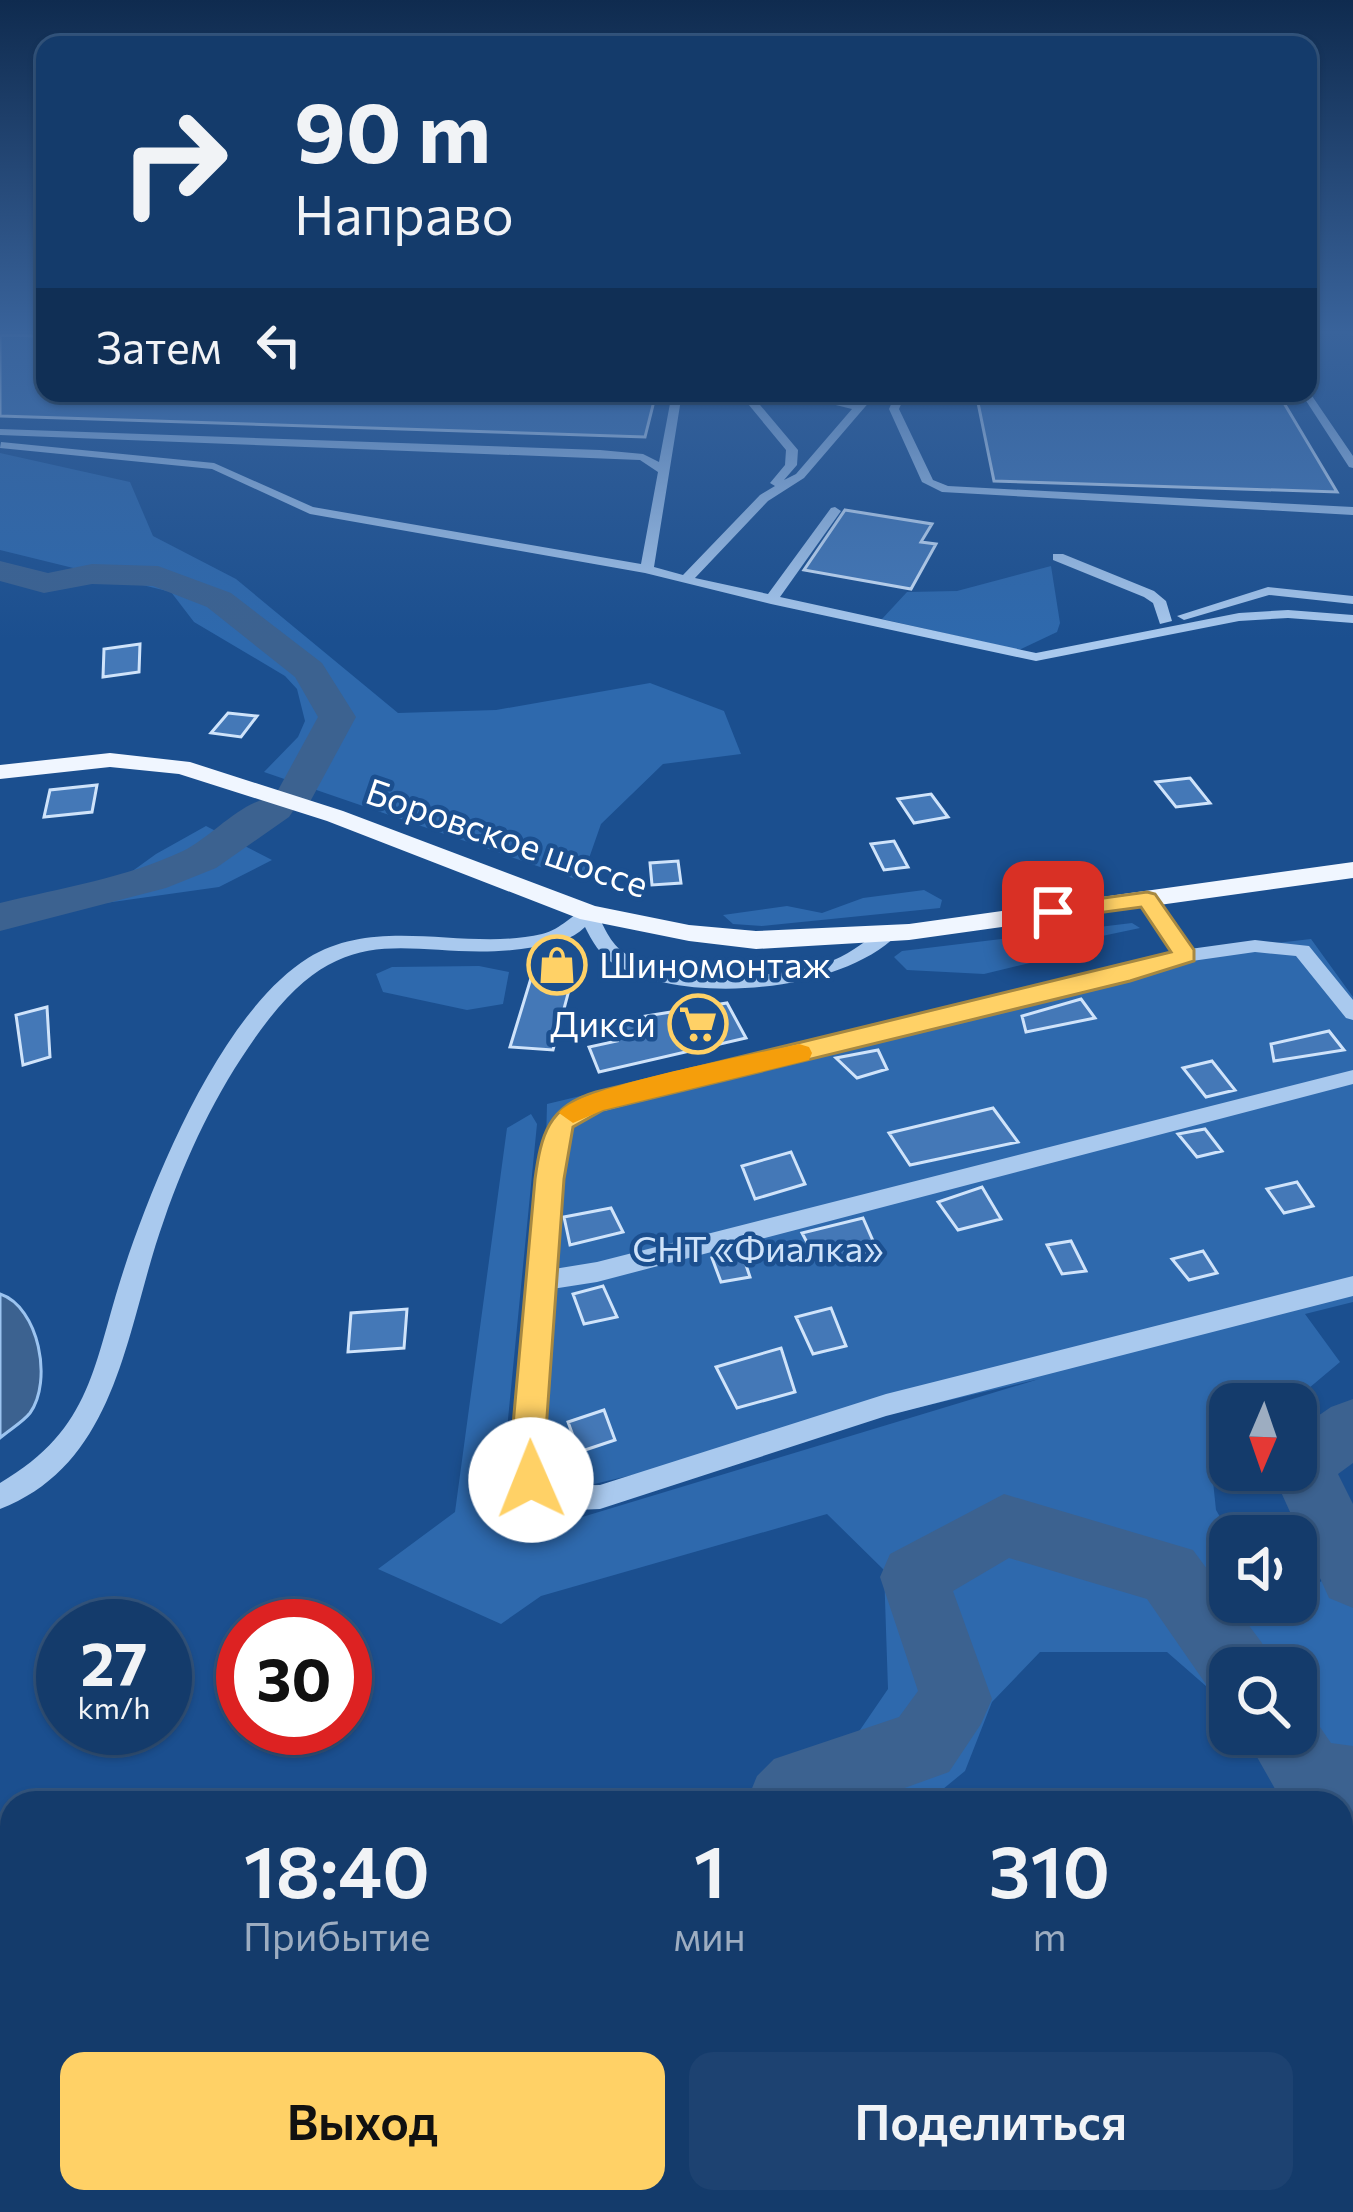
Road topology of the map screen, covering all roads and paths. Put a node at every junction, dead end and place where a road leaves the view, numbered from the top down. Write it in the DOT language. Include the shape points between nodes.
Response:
graph roads {
  1 [pos="35,433"];
  2 [pos="778,433"];
  3 [pos="838,433"];
  4 [pos="905,433"];
  5 [pos="1332,433"];
  6 [pos="671,436"];
  7 [pos="0,445"];
  8 [pos="600,453"];
  9 [pos="1353,465"];
  10 [pos="663,470"];
  11 [pos="764,498"];
  12 [pos="1353,511"];
  13 [pos="835,512"];
  14 [pos="1058,557"];
  15 [pos="647,569"];
  16 [pos="686,580"];
  17 [pos="1353,599"];
  18 [pos="770,600"];
  19 [pos="1353,619"];
  20 [pos="1165,621"];
  21 [pos="1064,655"];
  22 [pos="0,772"];
  23 [pos="1353,870"];
  24 [pos="1147,899"];
  25 [pos="589,913"];
  26 [pos="888,934"];
  27 [pos="1186,956"];
  28 [pos="1353,1013"];
  29 [pos="1353,1077"];
  30 [pos="541,1281"];
  31 [pos="1353,1286"];
  32 [pos="0,1497"];
  1 -- 8 [label="street"];
  2 -- 11 [label="street" via="792,450 791,465"];
  3 -- 11 [label="street" via="800,476"];
  4 -- 12 [label="street" via="928,482 946,489"];
  5 -- 9 [label="street"];
  6 -- 8 [label="street" via="645,449"];
  6 -- 10 [label="street"];
  7 -- 15 [label="street" via="214,466 310,510"];
  8 -- 10 [label="street" via="643,457"];
  10 -- 15 [label="street"];
  11 -- 16 [label="street"];
  13 -- 18 [label="street"];
  14 -- 20 [label="street" via="1149,594"];
  15 -- 16 [label="street"];
  16 -- 18 [label="street"];
  17 -- 20 [label="street" via="1268,591"];
  18 -- 21 [label="street" via="1016,655"];
  19 -- 21 [label="street" via="1238,617"];
  20 -- 21 [label="street"];
  22 -- 25 [label="main road, Боровское шоссе" via="127,760 182,766"];
  23 -- 24 [label="main road, Боровское шоссе"];
  24 -- 26 [label="main road, Боровское шоссе"];
  24 -- 27 [label="street"];
  25 -- 26 [label="main road, Боровское шоссе" via="756,940"];
  25 -- 26 [label="street" via="622,961 692,978 816,972"];
  25 -- 32 [label="street" via="575,928 528,942 345,947 290,979 182,1139 92,1410 56,1458"];
  27 -- 28 [label="street" via="1255,946 1302,950"];
  27 -- 30 [label="street" via="577,1110 555,1134"];
  29 -- 30 [label="street"];
  30 -- 31 [label="street" via="527,1459 531,1480 565,1498 636,1489 886,1405"];
}
